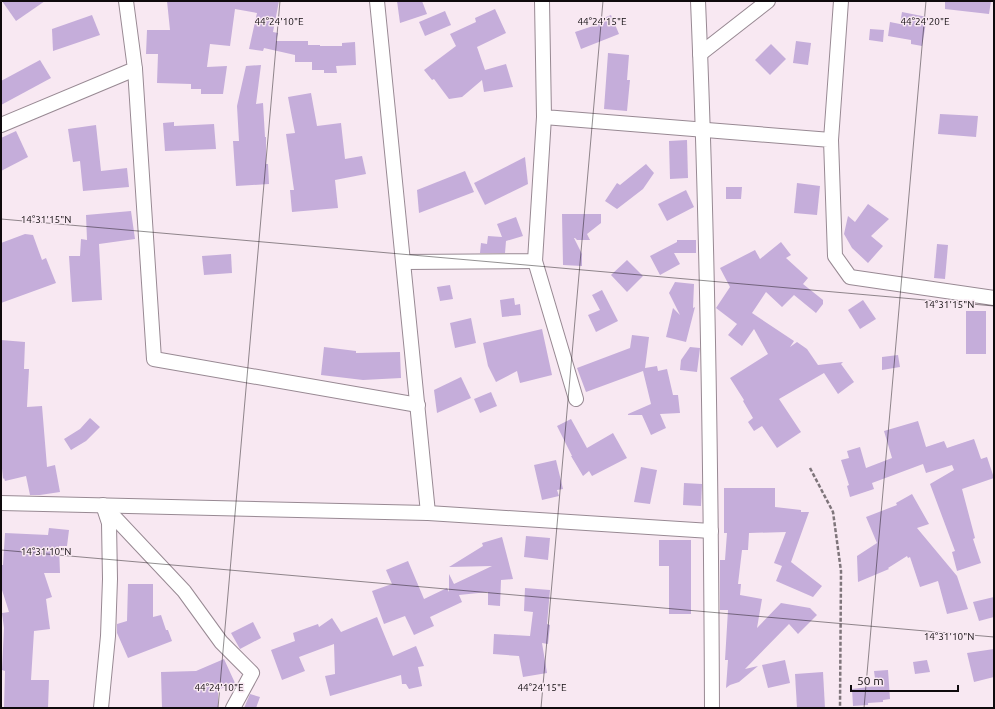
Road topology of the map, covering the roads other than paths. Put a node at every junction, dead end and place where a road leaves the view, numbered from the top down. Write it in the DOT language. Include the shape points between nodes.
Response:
graph roads {
  1 [pos="126,1"];
  2 [pos="377,1"];
  3 [pos="542,1"];
  4 [pos="698,1"];
  5 [pos="768,1"];
  6 [pos="841,1"];
  7 [pos="700,54"];
  8 [pos="135,69"];
  9 [pos="544,117"];
  10 [pos="1,125"];
  11 [pos="703,129"];
  12 [pos="831,140"];
  13 [pos="535,261"];
  14 [pos="404,262"];
  15 [pos="994,298"];
  16 [pos="576,399"];
  17 [pos="418,404"];
  18 [pos="1,503"];
  19 [pos="103,505"];
  20 [pos="428,513"];
  21 [pos="711,531"];
  22 [pos="101,708"];
  23 [pos="233,708"];
  24 [pos="712,708"];
  1 -- 8 [label="street"];
  2 -- 14 [label="street"];
  3 -- 9 [label="street"];
  4 -- 7 [label="street"];
  5 -- 7 [label="street"];
  6 -- 12 [label="street"];
  7 -- 11 [label="street"];
  8 -- 10 [label="street"];
  8 -- 17 [label="street" via="154,358"];
  9 -- 11 [label="street"];
  9 -- 13 [label="street"];
  11 -- 12 [label="street"];
  11 -- 21 [label="street"];
  12 -- 15 [label="street" via="835,256 850,277"];
  13 -- 14 [label="street"];
  13 -- 16 [label="street"];
  14 -- 17 [label="street"];
  17 -- 20 [label="street"];
  18 -- 19 [label="street"];
  19 -- 20 [label="street"];
  19 -- 22 [label="street" via="109,523 110,579"];
  19 -- 23 [label="street" via="184,591 220,642 252,673"];
  20 -- 21 [label="street"];
  21 -- 24 [label="street"];
}
